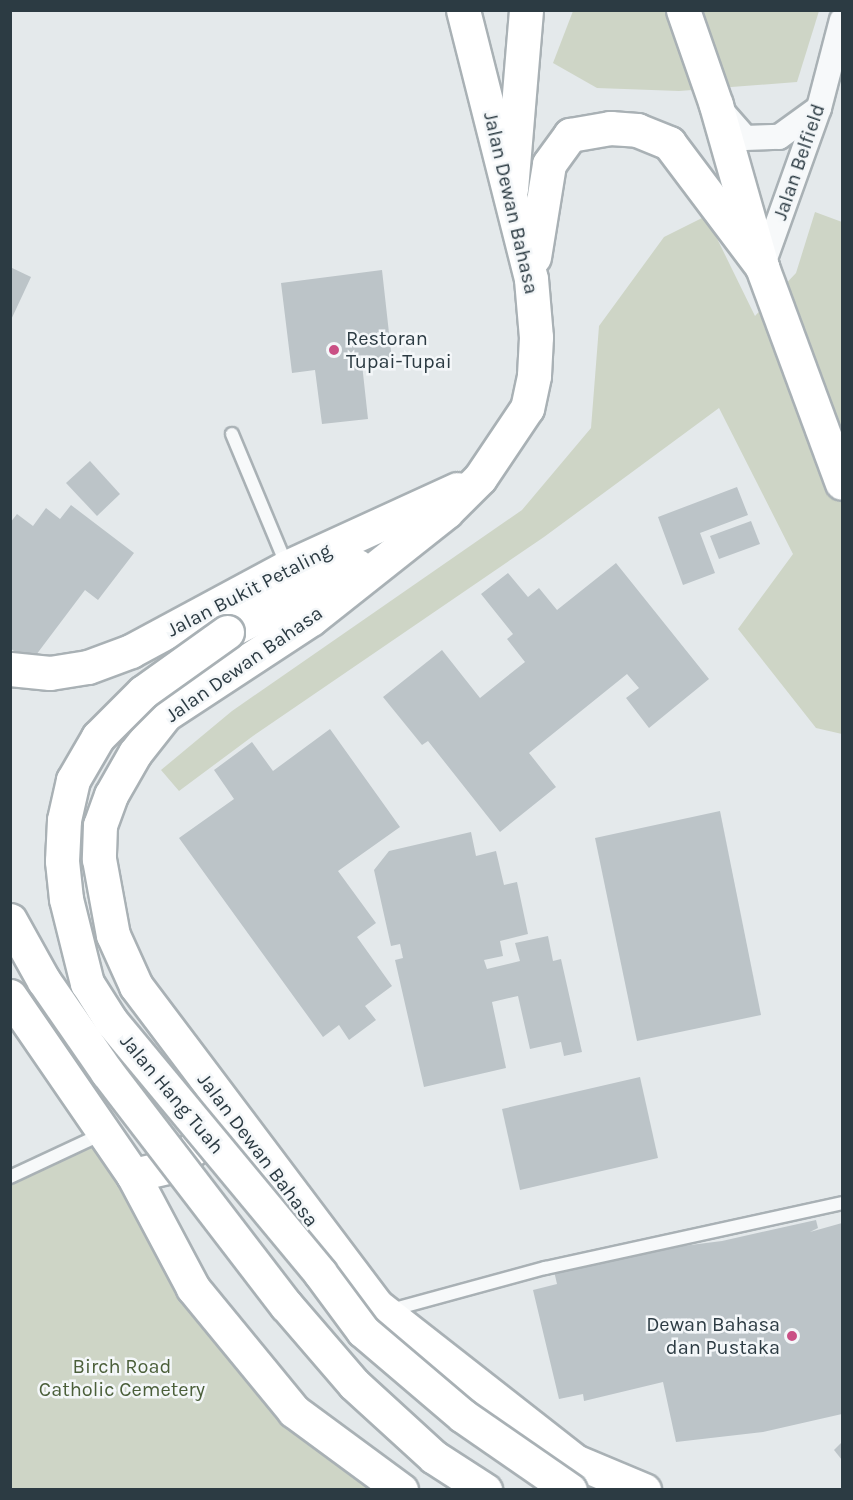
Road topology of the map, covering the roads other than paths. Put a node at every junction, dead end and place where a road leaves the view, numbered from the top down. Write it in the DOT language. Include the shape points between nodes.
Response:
graph roads {
  1 [pos="463,10"];
  2 [pos="526,10"];
  3 [pos="683,10"];
  4 [pos="843,20"];
  5 [pos="716,105"];
  6 [pos="819,108"];
  7 [pos="511,189"];
  8 [pos="762,267"];
  9 [pos="531,279"];
  10 [pos="232,434"];
  11 [pos="480,478"];
  12 [pos="843,483"];
  13 [pos="416,537"];
  14 [pos="287,567"];
  15 [pos="10,669"];
  16 [pos="10,920"];
  17 [pos="10,996"];
  18 [pos="215,1094"];
  19 [pos="106,1133"];
  20 [pos="133,1175"];
  21 [pos="10,1177"];
  22 [pos="843,1203"];
  23 [pos="385,1312"];
  24 [pos="400,1490"];
  25 [pos="485,1490"];
  26 [pos="570,1490"];
  27 [pos="644,1490"];
  1 -- 7 [label="main road, Jalan Dewan Bahasa"];
  2 -- 7 [label="main road"];
  3 -- 5 [label="main road"];
  4 -- 6 [label="street, Jalan Belfield"];
  5 -- 6 [label="street" via="744,138 779,136"];
  5 -- 8 [label="main road"];
  6 -- 8 [label="street, Jalan Belfield"];
  7 -- 9 [label="main road, Jalan Dewan Bahasa"];
  8 -- 9 [label="main road" via="669,143 637,130 610,128 570,135 549,164"];
  8 -- 12 [label="main road"];
  9 -- 11 [label="main road, Jalan Dewan Bahasa" via="536,337 527,408"];
  10 -- 14 [label="lane"];
  11 -- 13 [label="main road, Jalan Dewan Bahasa"];
  11 -- 14 [label="main road, Jalan Bukit Petaling"];
  13 -- 18 [label="main road, Jalan Dewan Bahasa" via="311,619 165,715 135,753 107,805 100,825 99,859 113,935 136,986"];
  13 -- 26 [label="main road, Jalan Hang Tuah, bridge" via="227,632 143,692 98,737 73,780 64,820 62,861 66,899 87,983 111,1021 320,1273 363,1331 463,1416"];
  14 -- 15 [label="main road, Jalan Bukit Petaling" via="131,651 88,667 50,673"];
  16 -- 25 [label="main road, Jalan Hang Tuah, bridge" via="44,981 107,1072 286,1305 354,1384 434,1456"];
  17 -- 19 [label="main road"];
  18 -- 20 [label="main road" via="215,1118 200,1143 171,1166"];
  18 -- 23 [label="main road, Jalan Dewan Bahasa"];
  19 -- 20 [label="main road"];
  19 -- 21 [label="lane"];
  20 -- 24 [label="main road" via="193,1288 294,1411"];
  22 -- 23 [label="lane" via="545,1268"];
  23 -- 27 [label="main road, Jalan Dewan Bahasa" via="574,1461"];
}
